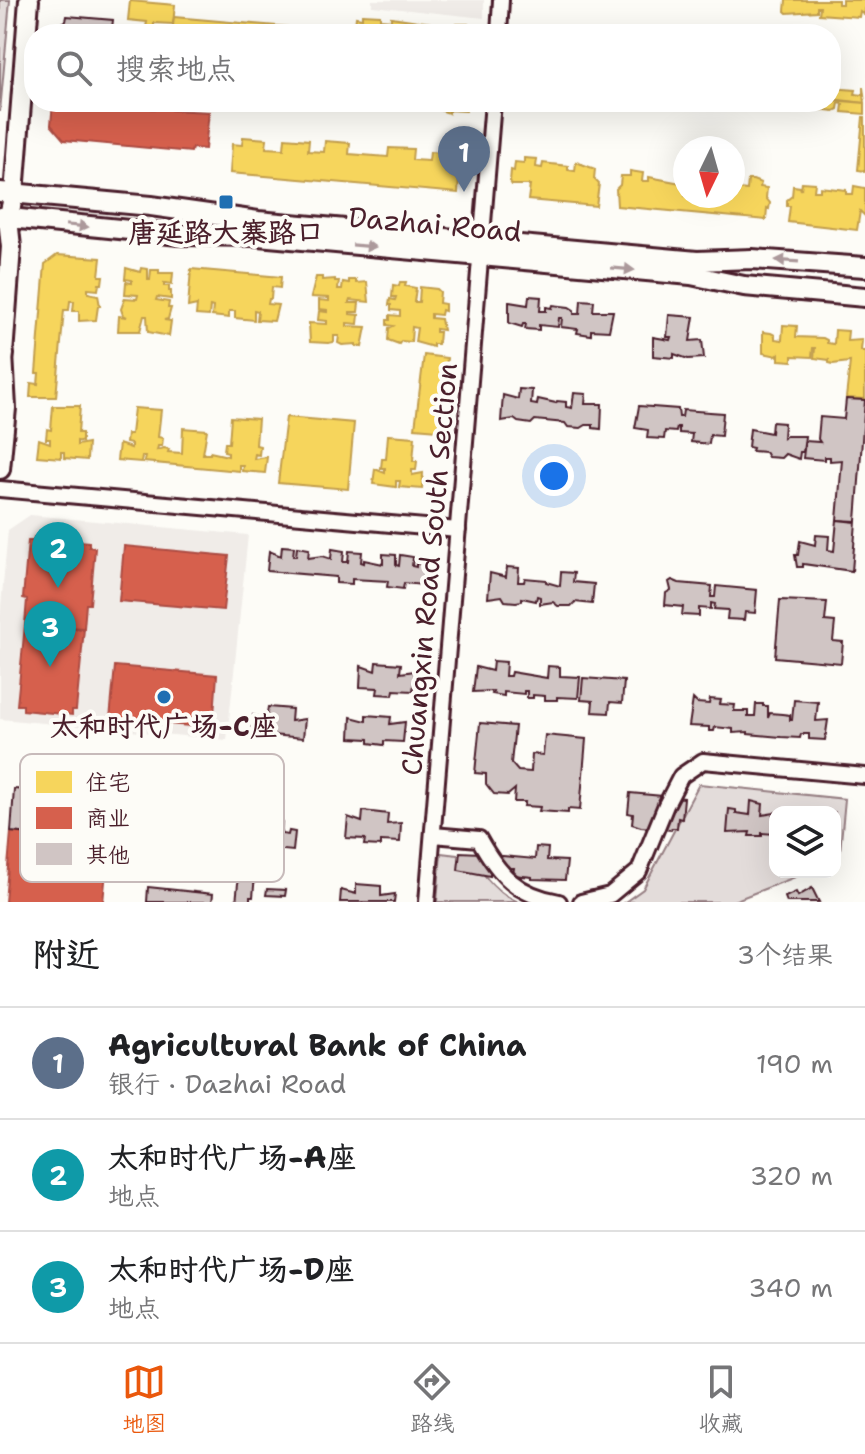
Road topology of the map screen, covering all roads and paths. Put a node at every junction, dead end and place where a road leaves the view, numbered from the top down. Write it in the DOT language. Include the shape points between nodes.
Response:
graph roads {
  1 [pos="29,0"];
  2 [pos="501,0"];
  3 [pos="26,24"];
  4 [pos="500,24"];
  5 [pos="24,44"];
  6 [pos="492,112"];
  7 [pos="7,193"];
  8 [pos="3,222"];
  9 [pos="482,249"];
  10 [pos="865,267"];
  11 [pos="865,297"];
  12 [pos="2,362"];
  13 [pos="0,469"];
  14 [pos="0,489"];
  15 [pos="458,530"];
  16 [pos="865,776"];
  17 [pos="433,835"];
  18 [pos="427,902"];
  19 [pos="559,902"];
  20 [pos="581,902"];
  1 -- 3 [label="main road"];
  2 -- 4 [label="street"];
  5 -- 7 [label="main road"];
  6 -- 9 [label="street, Chuangxin Road South Section"];
  7 -- 8 [label="main road"];
  7 -- 9 [label="main road, Dazhai Road"];
  8 -- 9 [label="main road, Dazhai Road, one-way"];
  8 -- 12 [label="main road" via="11,247"];
  10 -- 9 [label="main road, Dazhai Road, one-way"];
  9 -- 11 [label="main road, Dazhai Road, one-way" via="744,286"];
  9 -- 15 [label="street, Chuangxin Road South Section"];
  12 -- 13 [label="main road" via="6,408"];
  14 -- 15 [label="street"];
  15 -- 17 [label="street, Chuangxin Road South Section"];
  16 -- 20 [label="street" via="703,761 681,776 639,871 610,895"];
  17 -- 18 [label="street, Chuangxin Road South Section"];
  17 -- 19 [label="street" via="479,839 513,885"];
}
